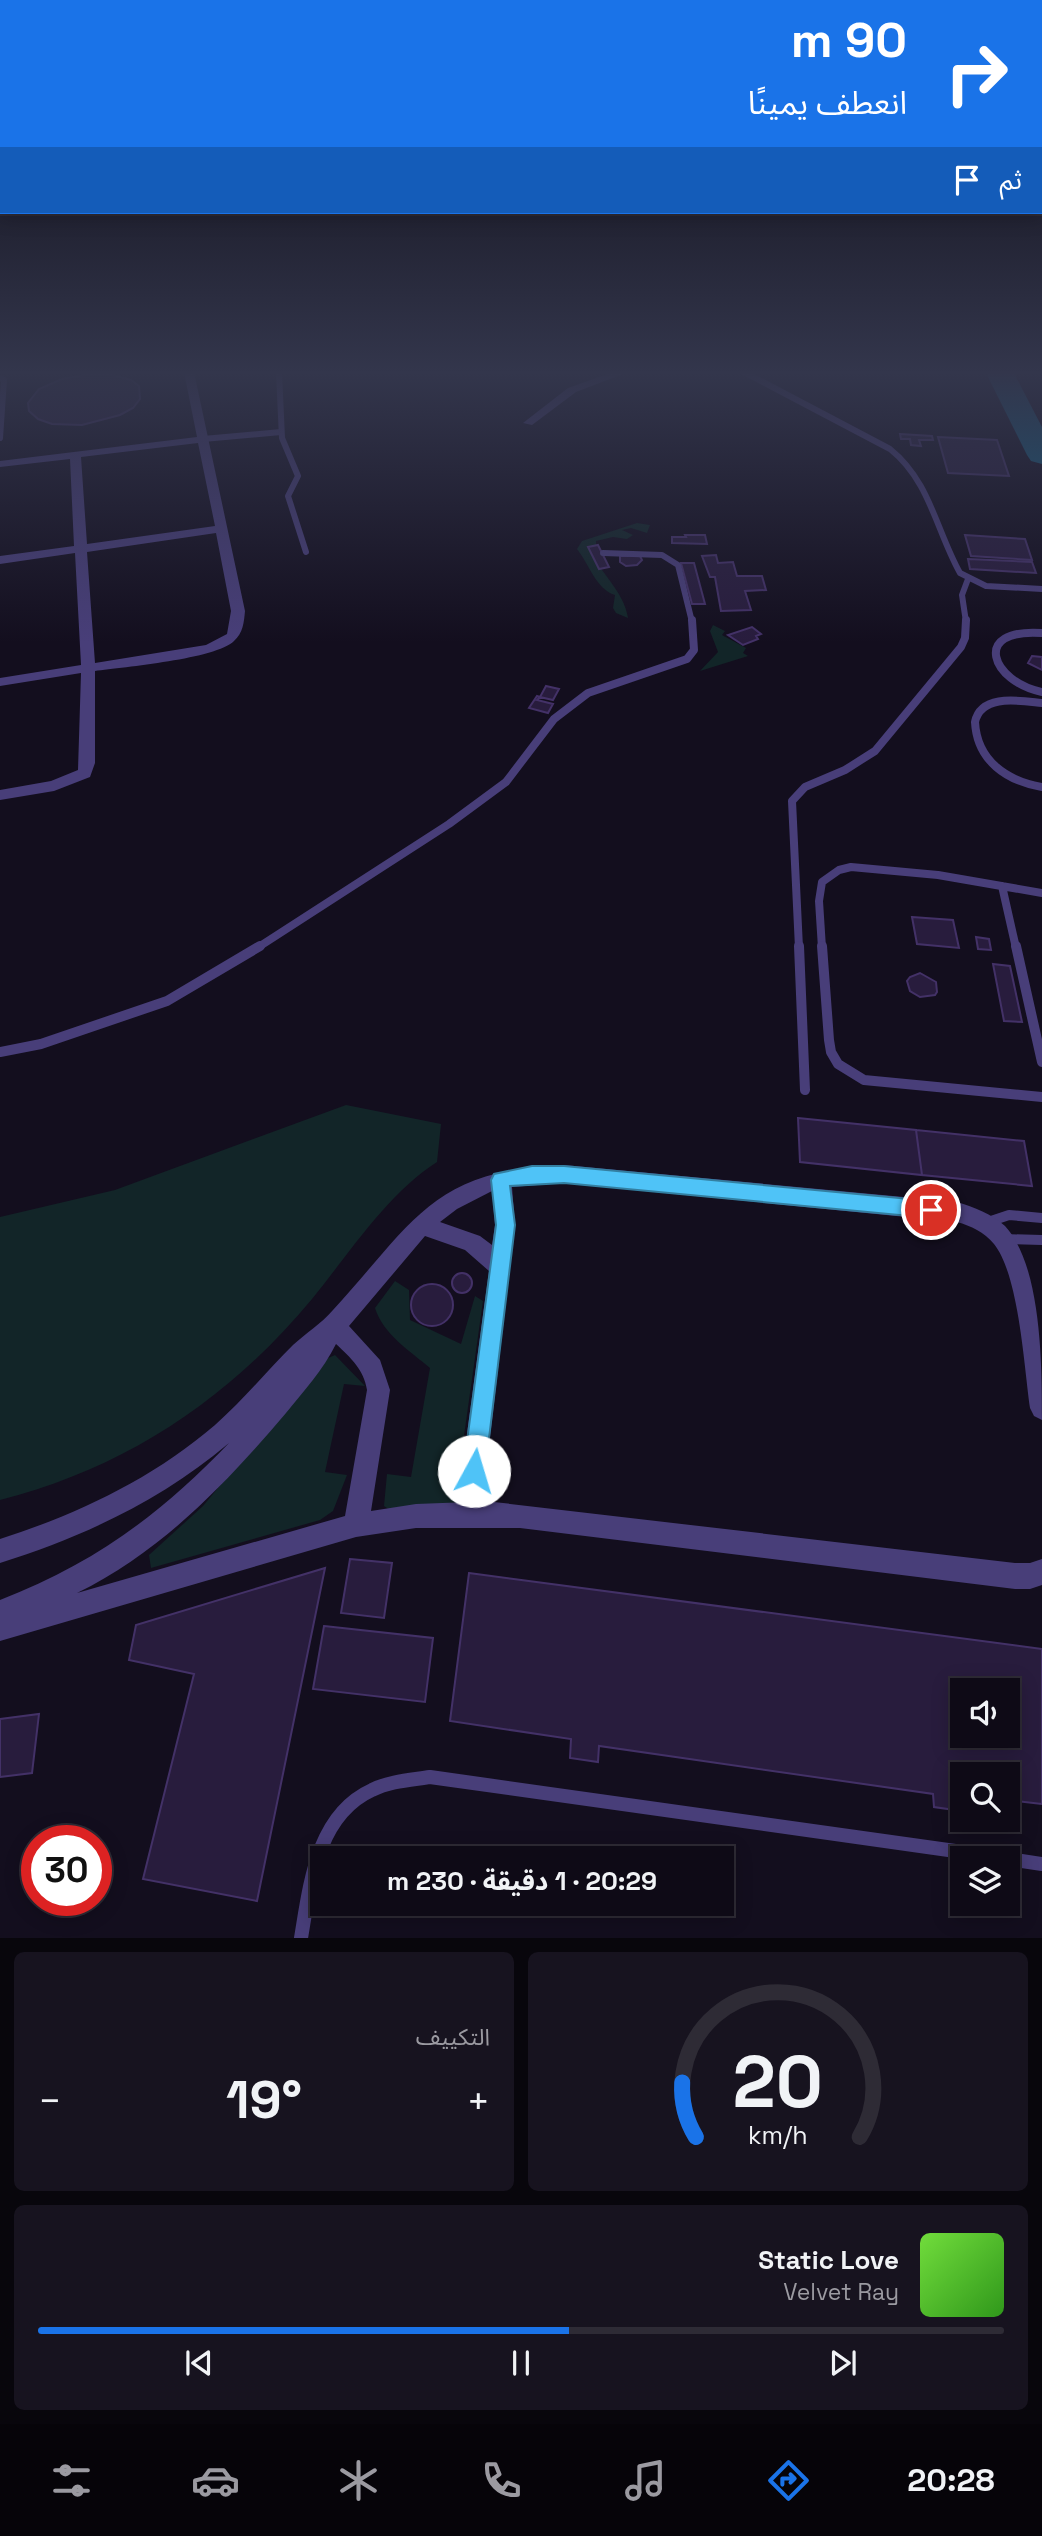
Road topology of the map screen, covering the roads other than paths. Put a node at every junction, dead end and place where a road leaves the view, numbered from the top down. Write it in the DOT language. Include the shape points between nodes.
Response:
graph roads {
  1 [pos="76,462"];
  2 [pos="208,462"];
  3 [pos="293,462"];
  4 [pos="908,462"];
  5 [pos="222,529"];
  6 [pos="81,549"];
  7 [pos="306,552"];
  8 [pos="603,553"];
  9 [pos="0,560"];
  10 [pos="968,579"];
  11 [pos="1042,589"];
  12 [pos="1042,633"];
  13 [pos="88,668"];
  14 [pos="0,682"];
  15 [pos="1042,692"];
  16 [pos="1042,703"];
  17 [pos="1042,787"];
  18 [pos="0,795"];
  19 [pos="1002,886"];
  20 [pos="1042,893"];
  21 [pos="0,1052"];
  22 [pos="1042,1062"];
  23 [pos="805,1090"];
  24 [pos="1042,1097"];
  25 [pos="500,1180"];
  26 [pos="1042,1219"];
  27 [pos="985,1223"];
  28 [pos="421,1224"];
  29 [pos="1002,1239"];
  30 [pos="1042,1240"];
  31 [pos="500,1269"];
  32 [pos="333,1326"];
  33 [pos="1042,1408"];
  34 [pos="487,1514"];
  35 [pos="356,1525"];
  36 [pos="0,1551"];
  37 [pos="1042,1572"];
  38 [pos="0,1613"];
  39 [pos="0,1628"];
  40 [pos="950,1851"];
  41 [pos="1020,1861"];
  42 [pos="1042,1864"];
  43 [pos="301,1937"];
  1 -- 6 [label="street"];
  2 -- 5 [label="street"];
  3 -- 7 [label="lane" via="298,476 288,496"];
  4 -- 10 [label="lane" via="919,477 956,567"];
  5 -- 6 [label="street"];
  5 -- 13 [label="street" via="238,611 234,637 208,649"];
  6 -- 9 [label="street"];
  6 -- 13 [label="street"];
  8 -- 21 [label="lane" via="662,555 678,565 694,624 694,650 687,659 588,693 554,719 506,782 289,929 167,1001 41,1044"];
  10 -- 11 [label="lane" via="986,586"];
  10 -- 23 [label="lane" via="961,593 968,628 961,647 875,751 805,787 792,801"];
  12 -- 15 [label="lane" via="1006,636 996,649 1007,677"];
  13 -- 14 [label="street"];
  13 -- 18 [label="street" via="85,772 54,786"];
  16 -- 17 [label="lane" via="990,704 978,712 974,724 982,752 993,767 1014,780"];
  19 -- 20 [label="lane"];
  19 -- 22 [label="lane"];
  19 -- 24 [label="lane" via="864,867 829,875 819,891 828,1040 838,1064 864,1080"];
  25 -- 27 [label="street" via="564,1174 957,1212"];
  25 -- 28 [label="street" via="458,1196"];
  25 -- 31 [label="street" via="505,1213"];
  26 -- 27 [label="lane" via="1009,1215"];
  27 -- 29 [label="street"];
  28 -- 31 [label="street" via="474,1243"];
  28 -- 32 [label="street"];
  29 -- 30 [label="lane"];
  29 -- 33 [label="street" via="1021,1292"];
  31 -- 34 [label="street" via="474,1471"];
  32 -- 35 [label="street" via="367,1358 379,1383"];
  32 -- 36 [label="street" via="236,1422 186,1462 99,1513"];
  32 -- 38 [label="street" via="316,1357 226,1466 168,1520 90,1575"];
  34 -- 35 [label="street" via="416,1516"];
  34 -- 37 [label="street" via="1015,1576"];
  35 -- 39 [label="street"];
  40 -- 43 [label="lane" via="430,1776 369,1791 349,1805 331,1827 310,1882"];
  41 -- 42 [label="lane"];
}
